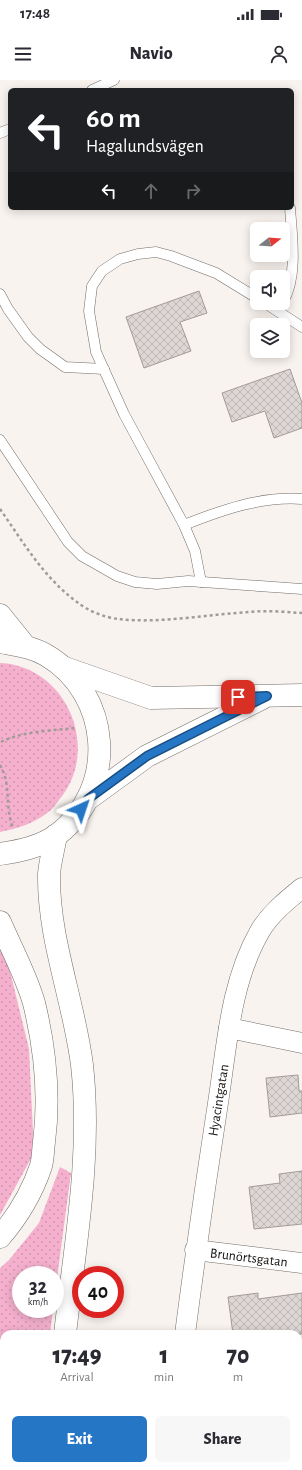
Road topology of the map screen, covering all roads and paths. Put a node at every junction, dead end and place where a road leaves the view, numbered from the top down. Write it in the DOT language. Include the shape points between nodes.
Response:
graph roads {
  1 [pos="114,80"];
  2 [pos="96,88"];
  3 [pos="290,210"];
  4 [pos="290,281"];
  5 [pos="0,294"];
  6 [pos="250,294"];
  7 [pos="286,310"];
  8 [pos="302,327"];
  9 [pos="104,369"];
  10 [pos="0,440"];
  11 [pos="302,499"];
  12 [pos="184,525"];
  13 [pos="201,582"];
  14 [pos="302,589"];
  15 [pos="0,615"];
  16 [pos="0,642"];
  17 [pos="25,646"];
  18 [pos="64,668"];
  19 [pos="302,695"];
  20 [pos="267,696"];
  21 [pos="76,728"];
  22 [pos="1,742"];
  23 [pos="0,765"];
  24 [pos="88,799"];
  25 [pos="14,829"];
  26 [pos="56,835"];
  27 [pos="0,854"];
  28 [pos="302,888"];
  29 [pos="0,922"];
  30 [pos="230,1028"];
  31 [pos="302,1043"];
  32 [pos="0,1237"];
  33 [pos="195,1250"];
  34 [pos="302,1263"];
  35 [pos="65,1330"];
  36 [pos="185,1330"];
  1 -- 2 [label="lane"];
  3 -- 4 [label="lane" via="293,248"];
  5 -- 9 [label="lane" via="28,337 64,367"];
  6 -- 9 [label="lane" via="216,273 171,256 156,252 120,259 102,271 92,286 89,311 96,352"];
  7 -- 8 [label="lane"];
  9 -- 12 [label="lane" via="124,414"];
  10 -- 13 [label="lane" via="68,542 82,556 117,576 135,582"];
  11 -- 12 [label="lane" via="252,502"];
  12 -- 13 [label="lane" via="195,551"];
  13 -- 14 [label="lane"];
  15 -- 17 [label="main road"];
  16 -- 17 [label="main road"];
  17 -- 18 [label="main road" via="46,655"];
  18 -- 20 [label="main road" via="151,698"];
  18 -- 24 [label="main road" via="87,696 99,730 100,765"];
  19 -- 20 [label="main road"];
  20 -- 24 [label="main road" via="147,756"];
  21 -- 22 [label="path" via="29,734"];
  23 -- 25 [label="path" via="8,782 9,817"];
  24 -- 26 [label="main road" via="74,819"];
  26 -- 27 [label="main road" via="26,850"];
  26 -- 35 [label="main road" via="49,872 51,913 82,1065 85,1111 83,1177"];
  28 -- 30 [label="street, Hyacintgatan" via="280,905 260,931 240,977"];
  29 -- 32 [label="main road" via="34,1003 47,1092 46,1129 41,1165 32,1189 14,1220"];
  30 -- 31 [label="street"];
  30 -- 33 [label="street, Hyacintgatan"];
  33 -- 34 [label="street, Brunörtsgatan"];
  33 -- 36 [label="street, Hyacintgatan"];
}
